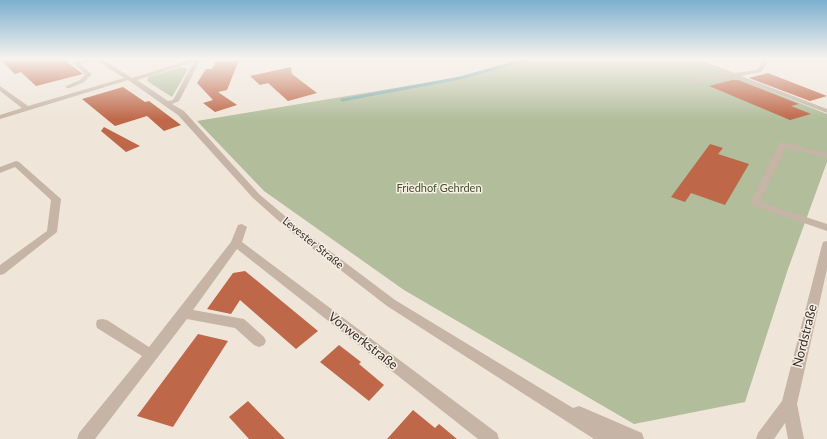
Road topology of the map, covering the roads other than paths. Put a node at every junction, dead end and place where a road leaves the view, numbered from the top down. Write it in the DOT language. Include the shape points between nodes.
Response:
graph roads {
  1 [pos="83,79"];
  2 [pos="128,79"];
  3 [pos="130,79"];
  4 [pos="187,79"];
  5 [pos="708,79"];
  6 [pos="747,79"];
  7 [pos="696,82"];
  8 [pos="68,87"];
  9 [pos="0,88"];
  10 [pos="168,103"];
  11 [pos="27,109"];
  12 [pos="827,111"];
  13 [pos="0,117"];
  14 [pos="827,156"];
  15 [pos="0,170"];
  16 [pos="242,227"];
  17 [pos="827,228"];
  18 [pos="236,243"];
  19 [pos="827,245"];
  20 [pos="0,271"];
  21 [pos="184,313"];
  22 [pos="102,324"];
  23 [pos="258,341"];
  24 [pos="151,355"];
  25 [pos="550,400"];
  26 [pos="789,404"];
  27 [pos="85,439"];
  28 [pos="491,439"];
  29 [pos="609,439"];
  30 [pos="636,439"];
  31 [pos="764,439"];
  32 [pos="796,439"];
  1 -- 8 [label="street"];
  2 -- 11 [label="street"];
  3 -- 10 [label="street, Levester Straße"];
  4 -- 10 [label="street" via="176,101"];
  5 -- 7 [label="street"];
  6 -- 12 [label="street"];
  9 -- 11 [label="street"];
  10 -- 25 [label="street, Levester Straße" via="185,117 256,196 341,266 398,307"];
  11 -- 13 [label="street"];
  14 -- 17 [label="street" via="783,144 755,203"];
  15 -- 20 [label="street" via="16,164 56,199 52,232"];
  16 -- 18 [label="street"];
  18 -- 21 [label="street"];
  18 -- 28 [label="street, Vorwerkstraße"];
  19 -- 26 [label="street, Nordstraße"];
  21 -- 23 [label="street" via="239,323"];
  21 -- 24 [label="street"];
  22 -- 24 [label="street"];
  24 -- 27 [label="street"];
  25 -- 29 [label="street, Levester Straße"];
  25 -- 30 [label="street, Levester Straße"];
  26 -- 31 [label="street, Nordstraße"];
  26 -- 32 [label="street, Nordstraße"];
}
